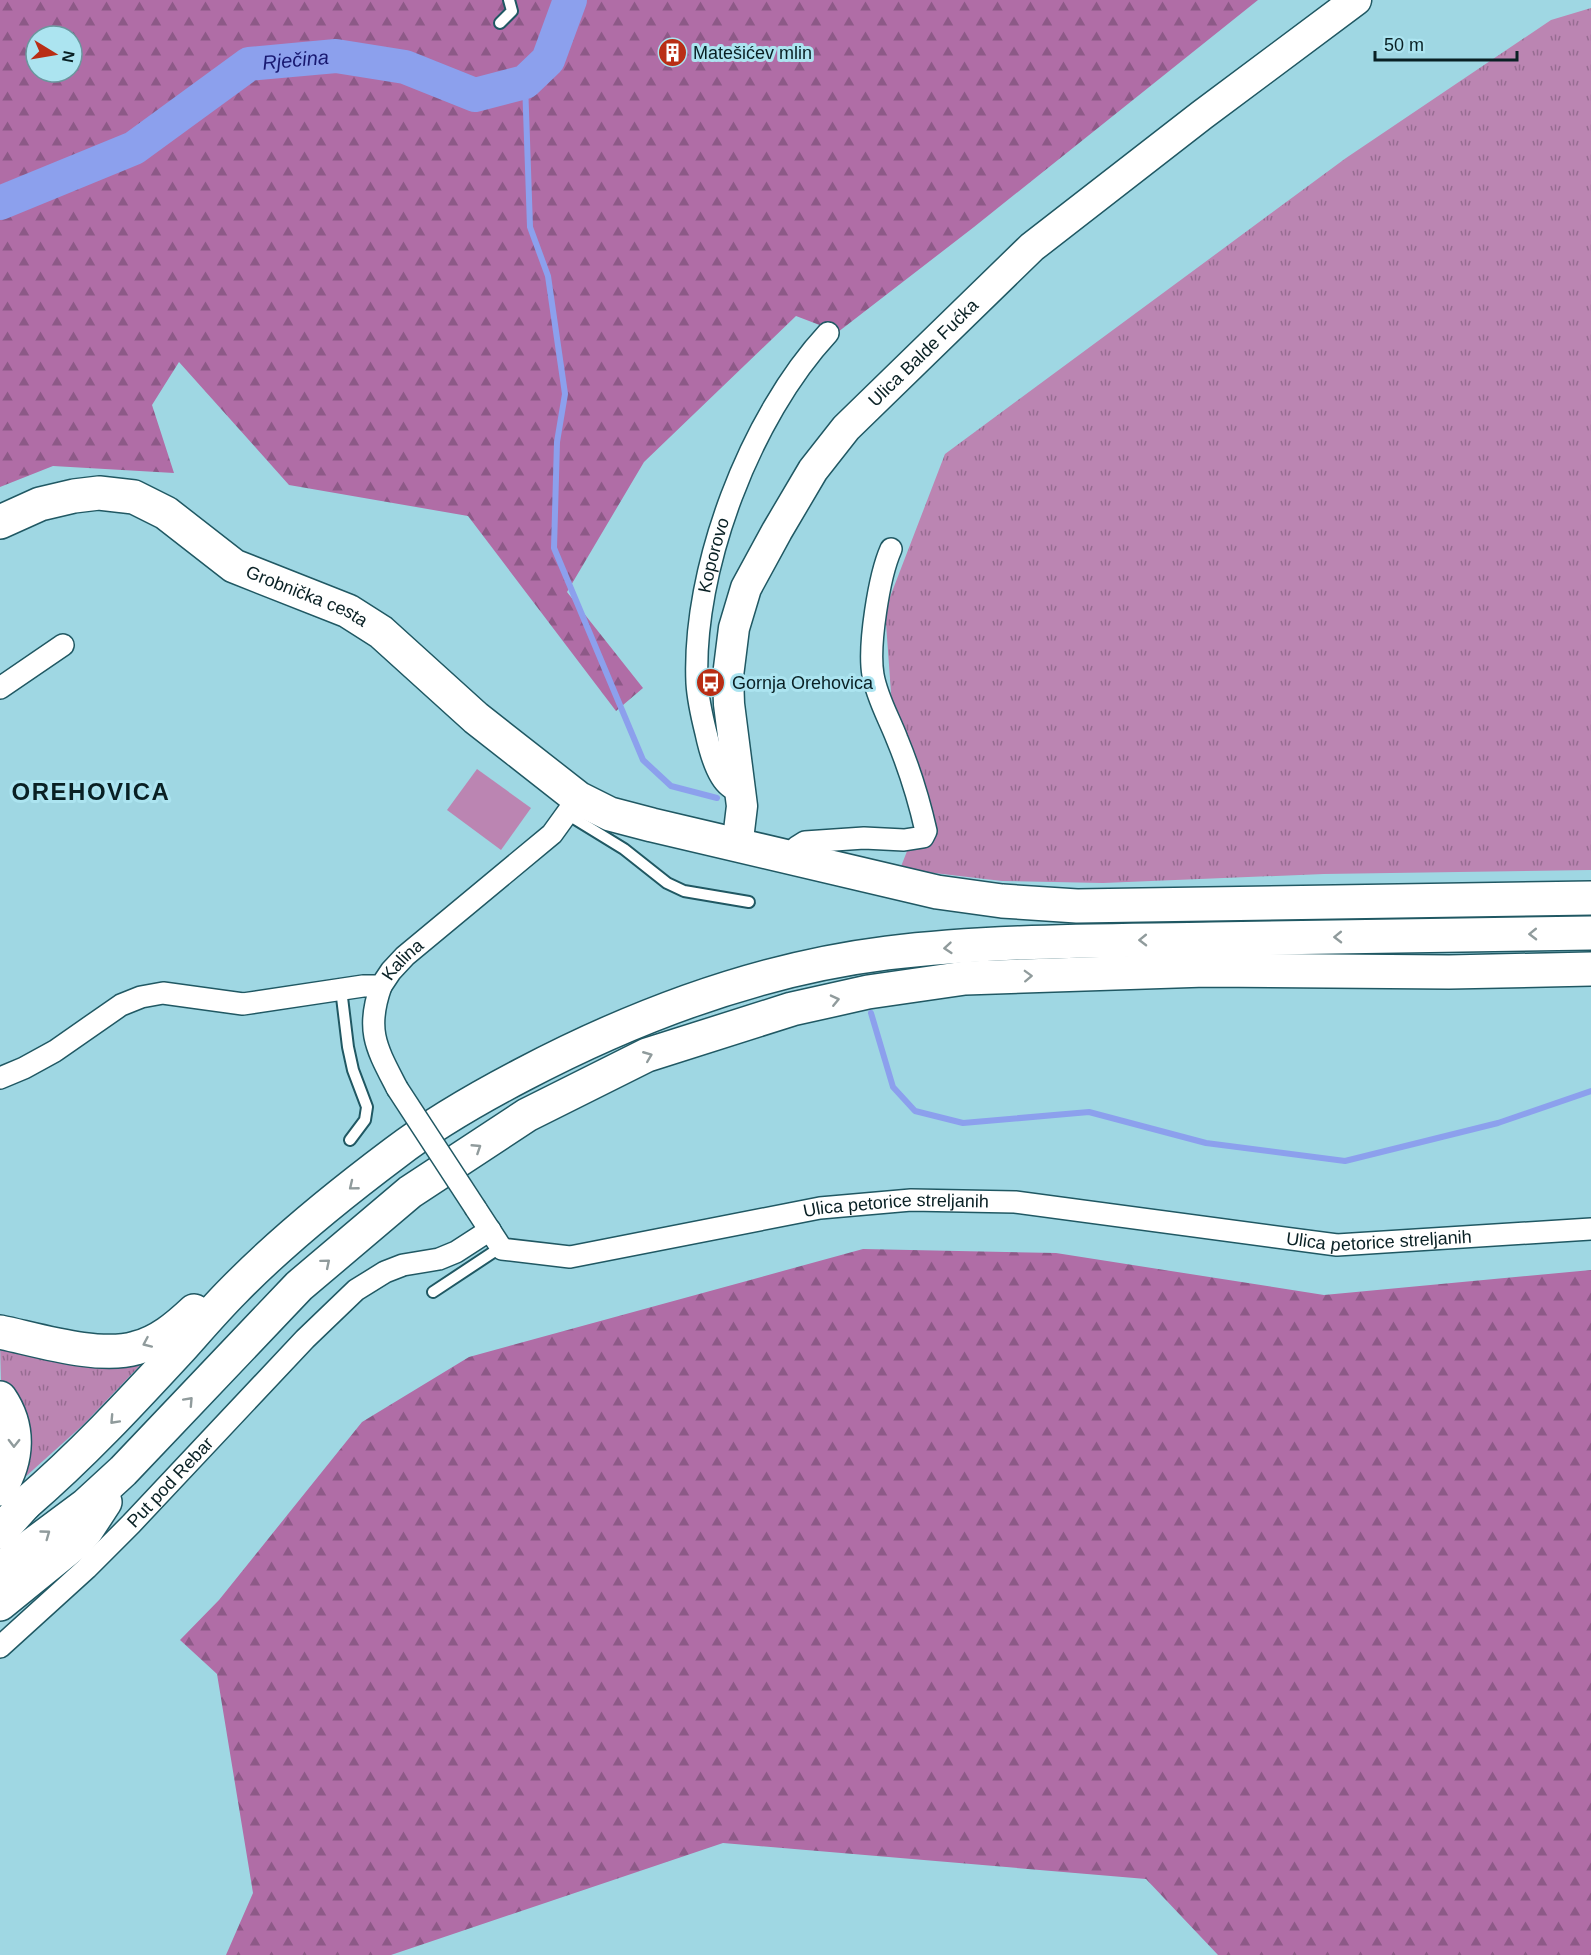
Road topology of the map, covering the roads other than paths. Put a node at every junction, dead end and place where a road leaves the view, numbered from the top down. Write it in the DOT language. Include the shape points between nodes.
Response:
graph roads {
  1 [pos="509,0"];
  2 [pos="1356,0"];
  3 [pos="500,23"];
  4 [pos="828,333"];
  5 [pos="0,522"];
  6 [pos="891,549"];
  7 [pos="63,645"];
  8 [pos="0,688"];
  9 [pos="741,791"];
  10 [pos="573,806"];
  11 [pos="734,845"];
  12 [pos="789,857"];
  13 [pos="1591,898"];
  14 [pos="749,902"];
  15 [pos="1591,933"];
  16 [pos="1591,969"];
  17 [pos="381,986"];
  18 [pos="341,989"];
  19 [pos="0,1078"];
  20 [pos="350,1140"];
  21 [pos="1591,1229"];
  22 [pos="495,1238"];
  23 [pos="263,1262"];
  24 [pos="433,1292"];
  25 [pos="0,1332"];
  26 [pos="0,1398"];
  27 [pos="123,1471"];
  28 [pos="8,1505"];
  29 [pos="0,1532"];
  30 [pos="0,1569"];
  31 [pos="0,1604"];
  32 [pos="0,1647"];
  1 -- 3 [label="lane" via="512,11"];
  2 -- 9 [label="main road, Ulica Balde Fućka" via="1032,247 846,428 813,470 746,588 734,628 729,704"];
  4 -- 9 [label="street, Koporovo" via="794,375 741,470 703,600 697,683 701,712 721,776 730,788"];
  5 -- 10 [label="main road, Grobnička cesta" via="40,504 99,493 134,497 155,507 234,566 348,611 381,632"];
  6 -- 12 [label="street" via="877,605 873,673 926,831 923,837 904,840 805,842"];
  7 -- 8 [label="street"];
  9 -- 11 [label="main road, Ulica Balde Fućka" via="741,818"];
  10 -- 11 [label="main road"];
  10 -- 14 [label="lane" via="667,883 684,891"];
  10 -- 17 [label="street, Kalina" via="544,842 405,956"];
  11 -- 12 [label="main road"];
  12 -- 13 [label="main road" via="937,892 1077,906"];
  15 -- 23 [label="main road, one-way" via="980,945 886,953 805,967 656,1012 568,1050 494,1089 399,1150"];
  27 -- 16 [label="main road, one-way" via="298,1286 410,1192 527,1115 647,1055 792,1010 868,992 965,978 1206,970"];
  17 -- 18 [label="street, Kalina"];
  17 -- 22 [label="street, bridge" via="373,1023 378,1050 397,1088"];
  18 -- 19 [label="street, Kalina" via="243,1004 163,993 141,997 121,1005 55,1051"];
  18 -- 20 [label="lane" via="353,1070 367,1107 365,1120"];
  21 -- 22 [label="street, Ulica petorice streljanih" via="1337,1245 1015,1202 912,1200 820,1208 570,1257 502,1249"];
  22 -- 24 [label="lane"];
  22 -- 32 [label="street, Put pod Rebar" via="439,1259 403,1265 356,1290 131,1524"];
  23 -- 25 [label="main road, one-way" via="223,1284 164,1336 134,1349 84,1349"];
  23 -- 28 [label="main road, one-way" via="58,1476"];
  26 -- 28 [label="main road, one-way" via="8,1410 14,1435"];
  30 -- 27 [label="main road, one-way" via="86,1505"];
  27 -- 31 [label="main road" via="74,1544"];
  28 -- 29 [label="main road"];
}
